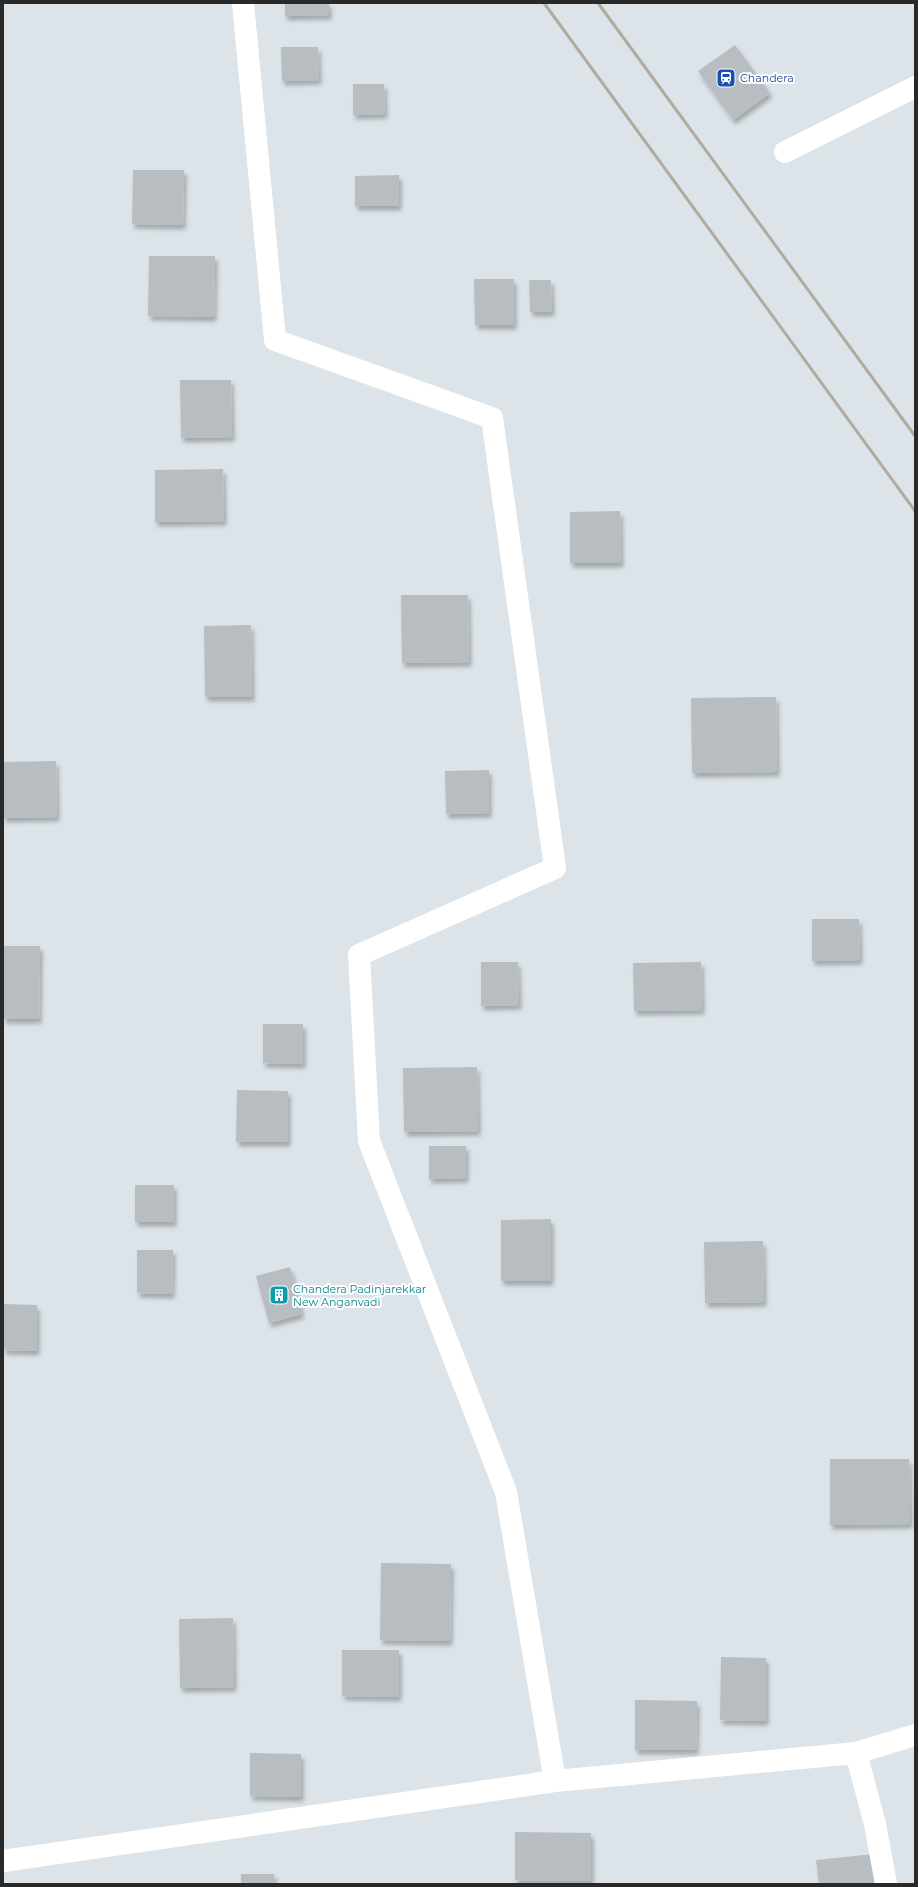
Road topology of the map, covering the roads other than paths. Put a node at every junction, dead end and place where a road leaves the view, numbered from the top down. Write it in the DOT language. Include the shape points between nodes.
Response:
graph roads {
  1 [pos="243,3"];
  2 [pos="915,87"];
  3 [pos="785,152"];
  4 [pos="915,1735"];
  5 [pos="856,1752"];
  6 [pos="555,1781"];
  7 [pos="3,1860"];
  8 [pos="886,1884"];
  1 -- 6 [label="street" via="275,340 492,418 555,868 359,955 369,1141 506,1492"];
  2 -- 3 [label="street"];
  4 -- 5 [label="street"];
  5 -- 6 [label="street"];
  5 -- 8 [label="street" via="875,1824"];
  6 -- 7 [label="street"];
}
